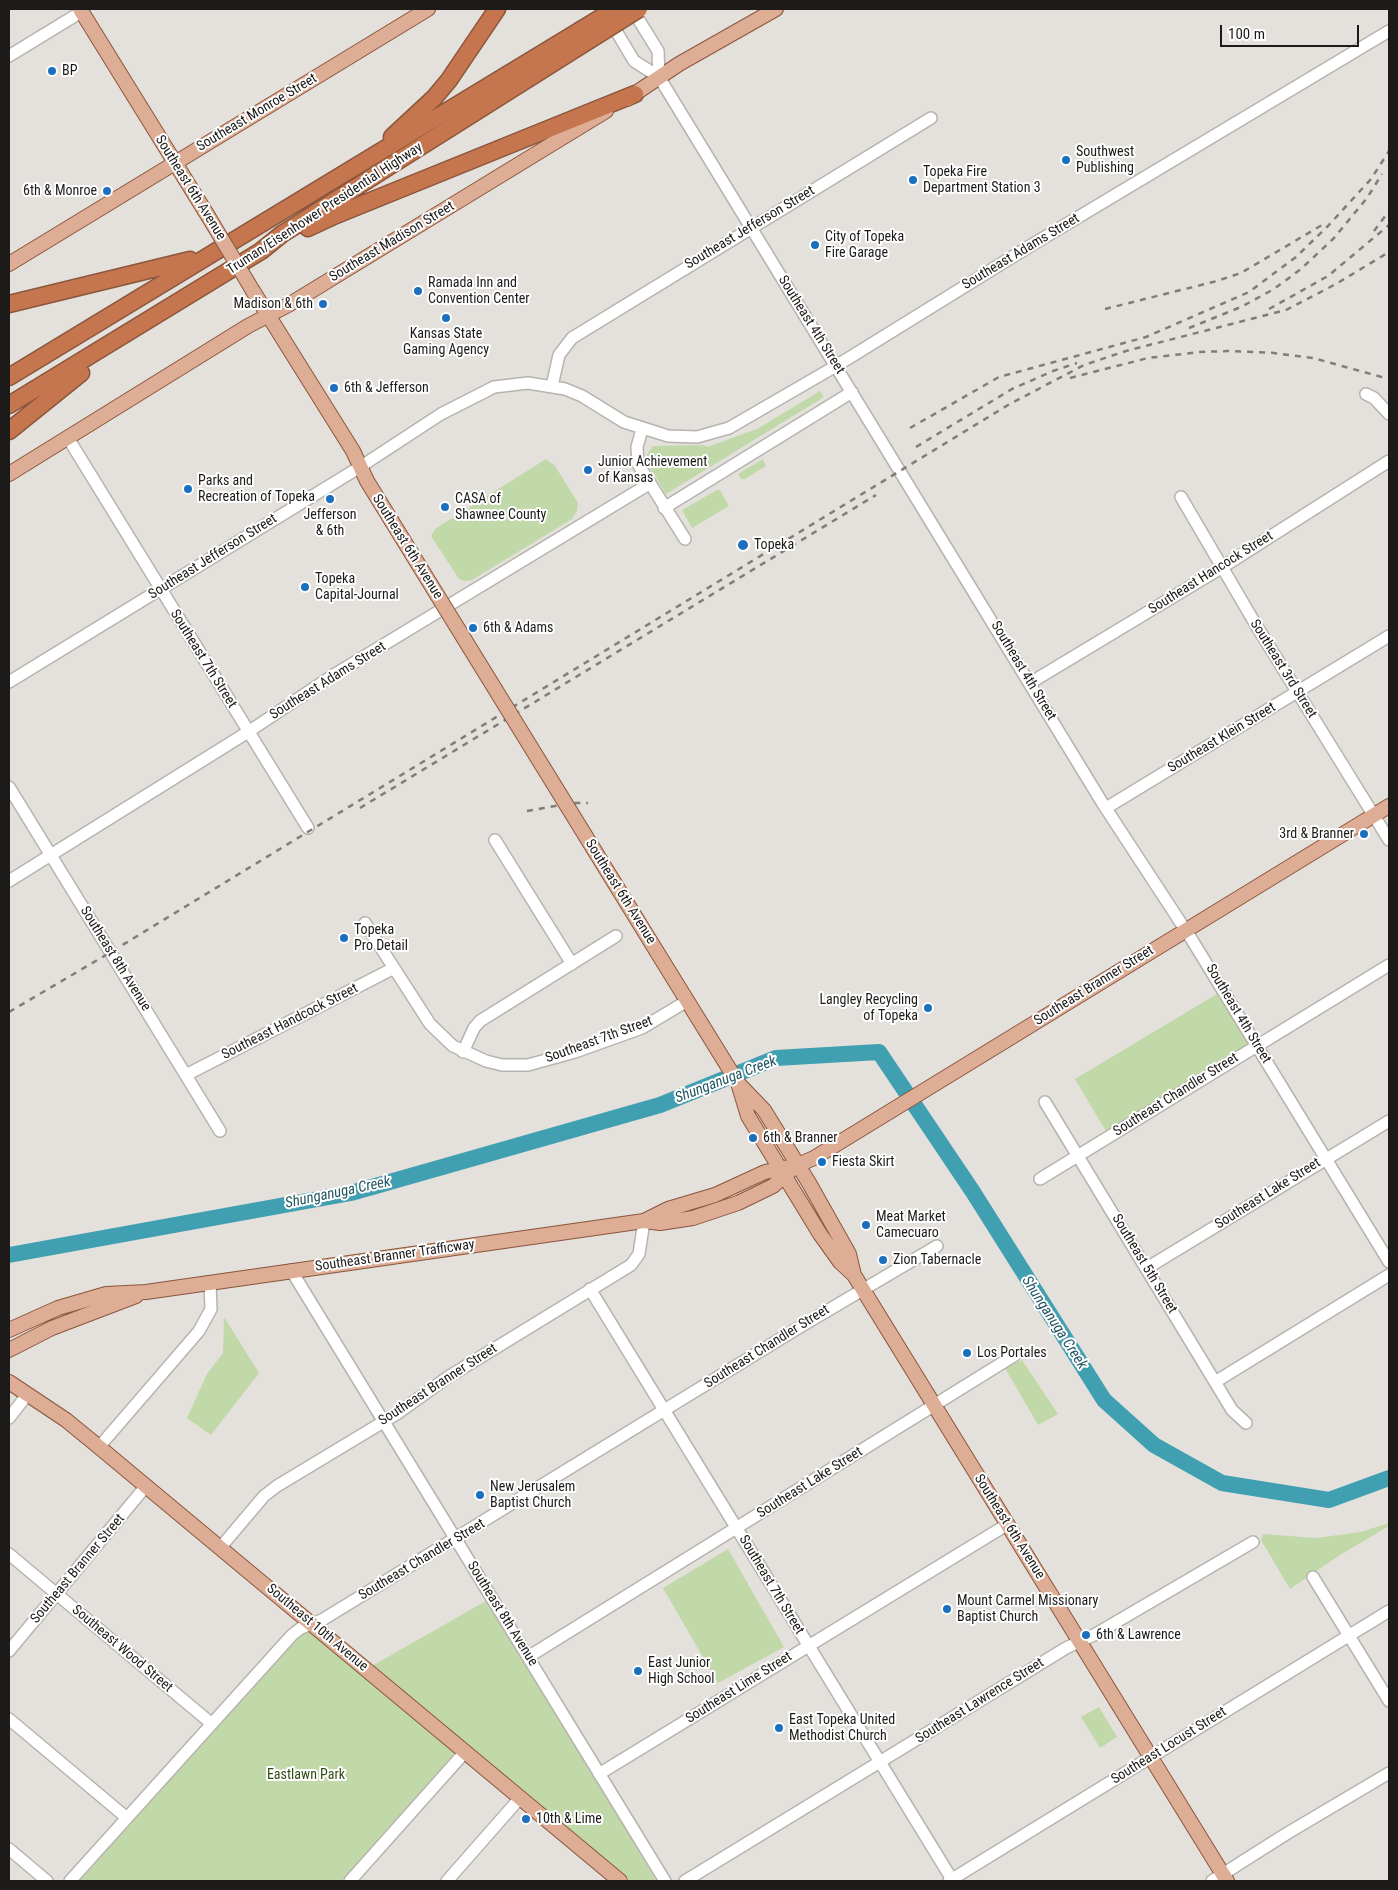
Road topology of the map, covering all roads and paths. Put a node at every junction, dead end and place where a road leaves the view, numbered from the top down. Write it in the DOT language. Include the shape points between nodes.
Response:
graph roads {
  1 [pos="428,9"];
  2 [pos="497,9"];
  3 [pos="602,9"];
  4 [pos="615,9"];
  5 [pos="632,9"];
  6 [pos="639,9"];
  7 [pos="776,9"];
  8 [pos="80,10"];
  9 [pos="1389,31"];
  10 [pos="583,36"];
  11 [pos="9,56"];
  12 [pos="659,78"];
  13 [pos="635,94"];
  14 [pos="931,118"];
  15 [pos="372,155"];
  16 [pos="174,162"];
  17 [pos="751,227"];
  18 [pos="262,251"];
  19 [pos="209,254"];
  20 [pos="9,264"];
  21 [pos="9,304"];
  22 [pos="268,316"];
  23 [pos="144,323"];
  24 [pos="836,366"];
  25 [pos="9,377"];
  26 [pos="552,386"];
  27 [pos="852,392"];
  28 [pos="1366,394"];
  29 [pos="9,405"];
  30 [pos="1389,414"];
  31 [pos="642,429"];
  32 [pos="9,431"];
  33 [pos="68,438"];
  34 [pos="1389,461"];
  35 [pos="360,467"];
  36 [pos="9,474"];
  37 [pos="649,484"];
  38 [pos="1181,497"];
  39 [pos="664,508"];
  40 [pos="685,539"];
  41 [pos="1221,568"];
  42 [pos="161,589"];
  43 [pos="1389,636"];
  44 [pos="9,682"];
  45 [pos="1030,683"];
  46 [pos="1298,692"];
  47 [pos="248,732"];
  48 [pos="9,787"];
  49 [pos="1389,806"];
  50 [pos="1106,808"];
  51 [pos="1374,815"];
  52 [pos="308,828"];
  53 [pos="495,840"];
  54 [pos="1389,840"];
  55 [pos="51,855"];
  56 [pos="9,881"];
  57 [pos="365,923"];
  58 [pos="1185,930"];
  59 [pos="616,936"];
  60 [pos="572,964"];
  61 [pos="1389,965"];
  62 [pos="394,968"];
  63 [pos="687,1001"];
  64 [pos="1257,1046"];
  65 [pos="463,1052"];
  66 [pos="186,1075"];
  67 [pos="738,1084"];
  68 [pos="1046,1102"];
  69 [pos="1389,1121"];
  70 [pos="220,1131"];
  71 [pos="1078,1156"];
  72 [pos="1326,1159"];
  73 [pos="798,1165"];
  74 [pos="782,1172"];
  75 [pos="1040,1179"];
  76 [pos="644,1221"];
  77 [pos="937,1246"];
  78 [pos="1389,1262"];
  79 [pos="1147,1268"];
  80 [pos="291,1270"];
  81 [pos="854,1275"];
  82 [pos="1389,1275"];
  83 [pos="210,1282"];
  84 [pos="590,1289"];
  85 [pos="864,1290"];
  86 [pos="146,1292"];
  87 [pos="9,1330"];
  88 [pos="9,1350"];
  89 [pos="1015,1355"];
  90 [pos="9,1382"];
  91 [pos="1215,1382"];
  92 [pos="27,1395"];
  93 [pos="934,1404"];
  94 [pos="664,1411"];
  95 [pos="9,1418"];
  96 [pos="384,1422"];
  97 [pos="1246,1423"];
  98 [pos="99,1447"];
  99 [pos="146,1486"];
  100 [pos="1008,1524"];
  101 [pos="736,1529"];
  102 [pos="456,1539"];
  103 [pos="1253,1542"];
  104 [pos="220,1548"];
  105 [pos="9,1554"];
  106 [pos="1313,1577"];
  107 [pos="57,1594"];
  108 [pos="1389,1611"];
  109 [pos="312,1624"];
  110 [pos="1350,1636"];
  111 [pos="1080,1642"];
  112 [pos="808,1645"];
  113 [pos="9,1651"];
  114 [pos="528,1657"];
  115 [pos="1389,1701"];
  116 [pos="9,1719"];
  117 [pos="212,1724"];
  118 [pos="465,1752"];
  119 [pos="1150,1757"];
  120 [pos="880,1763"];
  121 [pos="1389,1773"];
  122 [pos="600,1774"];
  123 [pos="520,1798"];
  124 [pos="127,1818"];
  125 [pos="9,1849"];
  126 [pos="1221,1879"];
  127 [pos="47,1881"];
  128 [pos="70,1881"];
  129 [pos="350,1881"];
  130 [pos="447,1881"];
  131 [pos="620,1881"];
  132 [pos="665,1881"];
  133 [pos="685,1881"];
  134 [pos="951,1881"];
  1 -- 16 [label="main road, Southeast Monroe Street"];
  2 -- 15 [label="highway" via="434,98"];
  3 -- 12 [label="street, Southeast 4th Street" via="634,61"];
  4 -- 10 [label="highway, Truman/Eisenhower Presidential Highway, bridge"];
  5 -- 12 [label="street, Southeast 4th Street" via="658,51"];
  6 -- 10 [label="highway, Truman/Eisenhower Presidential Highway, bridge"];
  7 -- 12 [label="main road, Southeast Madison Street"];
  8 -- 11 [label="street"];
  8 -- 16 [label="main road, Southeast 6th Avenue"];
  9 -- 24 [label="street, Southeast Adams Street"];
  10 -- 15 [label="highway, Truman/Eisenhower Presidential Highway"];
  10 -- 18 [label="highway, Truman/Eisenhower Presidential Highway" via="282,234"];
  12 -- 13 [label="main road, Southeast Madison Street"];
  12 -- 17 [label="street, Southeast 4th Street"];
  13 -- 18 [label="highway" via="336,214"];
  13 -- 22 [label="main road, Southeast Madison Street"];
  14 -- 17 [label="street, Southeast Jefferson Street"];
  15 -- 19 [label="highway, Truman/Eisenhower Presidential Highway"];
  16 -- 20 [label="main road, Southeast Monroe Street"];
  16 -- 22 [label="main road, Southeast 6th Avenue, bridge"];
  17 -- 24 [label="street, Southeast 4th Street"];
  17 -- 26 [label="street, Southeast Jefferson Street" via="571,339 560,355"];
  18 -- 23 [label="highway, Truman/Eisenhower Presidential Highway"];
  19 -- 21 [label="highway"];
  19 -- 25 [label="highway, Truman/Eisenhower Presidential Highway"];
  22 -- 33 [label="main road, Southeast Madison Street"];
  22 -- 35 [label="main road, Southeast 6th Avenue"];
  23 -- 29 [label="highway, Truman/Eisenhower Presidential Highway"];
  23 -- 32 [label="highway"];
  24 -- 27 [label="street, Southeast 4th Street"];
  24 -- 31 [label="street, Southeast Adams Street" via="729,428 697,437 668,436"];
  26 -- 31 [label="street" via="582,396 624,422"];
  26 -- 35 [label="street, Southeast Jefferson Street" via="528,383 494,388 447,410"];
  27 -- 39 [label="street"];
  27 -- 45 [label="street, Southeast 4th Street"];
  28 -- 30 [label="street"];
  31 -- 37 [label="street" via="636,456"];
  33 -- 36 [label="main road, Southeast Madison Street"];
  33 -- 42 [label="street, Southeast 7th Street"];
  34 -- 41 [label="street, Southeast Hancock Street"];
  35 -- 42 [label="street, Southeast Jefferson Street"];
  35 -- 63 [label="main road, Southeast 6th Avenue, bridge"];
  37 -- 39 [label="street"];
  37 -- 47 [label="street, Southeast Adams Street" via="332,676"];
  38 -- 41 [label="street, Southeast 3rd Street"];
  39 -- 40 [label="street"];
  41 -- 45 [label="street, Southeast Hancock Street"];
  41 -- 46 [label="street, Southeast 3rd Street"];
  42 -- 44 [label="street, Southeast Jefferson Street"];
  42 -- 47 [label="street, Southeast 7th Street"];
  43 -- 46 [label="street, Southeast Klein Street"];
  45 -- 50 [label="street, Southeast 4th Street"];
  46 -- 50 [label="street, Southeast Klein Street"];
  46 -- 51 [label="street, Southeast 3rd Street"];
  47 -- 52 [label="street, Southeast 7th Street"];
  47 -- 55 [label="street, Southeast Adams Street"];
  48 -- 55 [label="street, Southeast 8th Avenue"];
  49 -- 51 [label="main road, Southeast Branner Street"];
  50 -- 58 [label="street, Southeast 4th Street"];
  51 -- 54 [label="street, Southeast 3rd Street"];
  51 -- 58 [label="main road, Southeast Branner Street"];
  53 -- 60 [label="street"];
  55 -- 56 [label="street, Southeast Adams Street"];
  55 -- 66 [label="street, Southeast 8th Avenue"];
  57 -- 62 [label="street, Southeast 7th Street"];
  58 -- 64 [label="street, Southeast 4th Street"];
  58 -- 73 [label="main road, Southeast Branner Street"];
  59 -- 60 [label="street"];
  60 -- 65 [label="street" via="480,1021"];
  61 -- 64 [label="street, Southeast Chandler Street"];
  62 -- 65 [label="street, Southeast 7th Street" via="430,1024"];
  62 -- 66 [label="street, Southeast Handcock Street"];
  63 -- 65 [label="street, Southeast 7th Street" via="642,1028 528,1065 494,1063"];
  63 -- 67 [label="main road, Southeast 6th Avenue"];
  64 -- 71 [label="street, Southeast Chandler Street"];
  64 -- 72 [label="street, Southeast 4th Street"];
  66 -- 70 [label="street, Southeast 8th Avenue"];
  67 -- 73 [label="main road, Southeast 6th Avenue" via="764,1110"];
  67 -- 74 [label="main road, Southeast 6th Avenue" via="748,1116"];
  68 -- 71 [label="street, Southeast 5th Street"];
  69 -- 72 [label="street, Southeast Lake Street"];
  71 -- 75 [label="street, Southeast Chandler Street"];
  71 -- 79 [label="street, Southeast 5th Street"];
  72 -- 78 [label="street, Southeast 4th Street"];
  72 -- 79 [label="street, Southeast Lake Street"];
  73 -- 74 [label="main road, Southeast Branner Street"];
  73 -- 81 [label="main road, Southeast 6th Avenue" via="849,1254"];
  74 -- 76 [label="main road, Southeast Branner Street" via="765,1172 715,1195"];
  74 -- 81 [label="main road, Southeast 6th Avenue" via="820,1234"];
  76 -- 80 [label="main road, Southeast Branner Trafficway"];
  76 -- 84 [label="street, Southeast Branner Street" via="639,1254 631,1265"];
  77 -- 85 [label="street, Southeast Chandler Street"];
  79 -- 91 [label="street, Southeast 5th Street"];
  80 -- 83 [label="main road, Southeast Branner Trafficway"];
  80 -- 96 [label="street, Southeast 8th Avenue"];
  81 -- 85 [label="main road, Southeast 6th Avenue"];
  82 -- 91 [label="street"];
  83 -- 86 [label="main road, Southeast Branner Trafficway"];
  83 -- 98 [label="street" via="211,1309 200,1331"];
  84 -- 94 [label="street, Southeast 7th Street"];
  84 -- 96 [label="street, Southeast Branner Street" via="448,1377"];
  85 -- 93 [label="main road, Southeast 6th Avenue"];
  85 -- 94 [label="street, Southeast Chandler Street"];
  86 -- 87 [label="main road, Southeast Branner Trafficway" via="106,1294 74,1302"];
  86 -- 88 [label="main road, Southeast Branner Trafficway" via="52,1328"];
  89 -- 93 [label="street, Southeast Lake Street"];
  90 -- 92 [label="main road, Southeast 10th Avenue"];
  91 -- 97 [label="street, Southeast 5th Street" via="1232,1410"];
  92 -- 95 [label="street"];
  92 -- 98 [label="main road, Southeast 10th Avenue" via="62,1417"];
  93 -- 100 [label="main road, Southeast 6th Avenue"];
  93 -- 101 [label="street, Southeast Lake Street"];
  94 -- 101 [label="street, Southeast 7th Street"];
  94 -- 102 [label="street, Southeast Chandler Street"];
  96 -- 102 [label="street, Southeast 8th Avenue"];
  96 -- 104 [label="street, Southeast Branner Street" via="276,1486"];
  98 -- 99 [label="main road, Southeast 10th Avenue"];
  99 -- 104 [label="main road, Southeast 10th Avenue"];
  99 -- 107 [label="street, Southeast Branner Street"];
  100 -- 111 [label="main road, Southeast 6th Avenue"];
  100 -- 112 [label="street, Southeast Lime Street"];
  101 -- 112 [label="street, Southeast 7th Street"];
  101 -- 114 [label="street, Southeast Lake Street"];
  102 -- 109 [label="street, Southeast Chandler Street"];
  102 -- 114 [label="street, Southeast 8th Avenue"];
  103 -- 111 [label="street, Southeast Lawrence Street"];
  104 -- 109 [label="main road, Southeast 10th Avenue"];
  105 -- 107 [label="street, Southeast Wood Street"];
  106 -- 110 [label="street"];
  107 -- 113 [label="street, Southeast Branner Street"];
  107 -- 117 [label="street, Southeast Wood Street"];
  108 -- 110 [label="street, Southeast Locust Street"];
  109 -- 117 [label="street, Southeast Chandler Street" via="292,1636"];
  109 -- 118 [label="main road, Southeast 10th Avenue"];
  110 -- 115 [label="street"];
  110 -- 119 [label="street, Southeast Locust Street"];
  111 -- 119 [label="main road, Southeast 6th Avenue"];
  111 -- 120 [label="street, Southeast Lawrence Street"];
  112 -- 120 [label="street, Southeast 7th Street"];
  112 -- 122 [label="street, Southeast Lime Street"];
  114 -- 122 [label="street, Southeast 8th Avenue"];
  116 -- 124 [label="street"];
  117 -- 124 [label="street, Southeast Chandler Street"];
  118 -- 123 [label="main road, Southeast 10th Avenue"];
  118 -- 129 [label="street"];
  119 -- 126 [label="main road, Southeast 6th Avenue"];
  119 -- 134 [label="street, Southeast Locust Street"];
  120 -- 133 [label="street, Southeast Lawrence Street"];
  120 -- 134 [label="street, Southeast 7th Street"];
  121 -- 126 [label="street" via="1286,1834"];
  122 -- 132 [label="street, Southeast 8th Avenue"];
  123 -- 130 [label="street"];
  123 -- 131 [label="main road, Southeast 10th Avenue"];
  124 -- 128 [label="street, Southeast Chandler Street"];
  125 -- 127 [label="street"];
}
